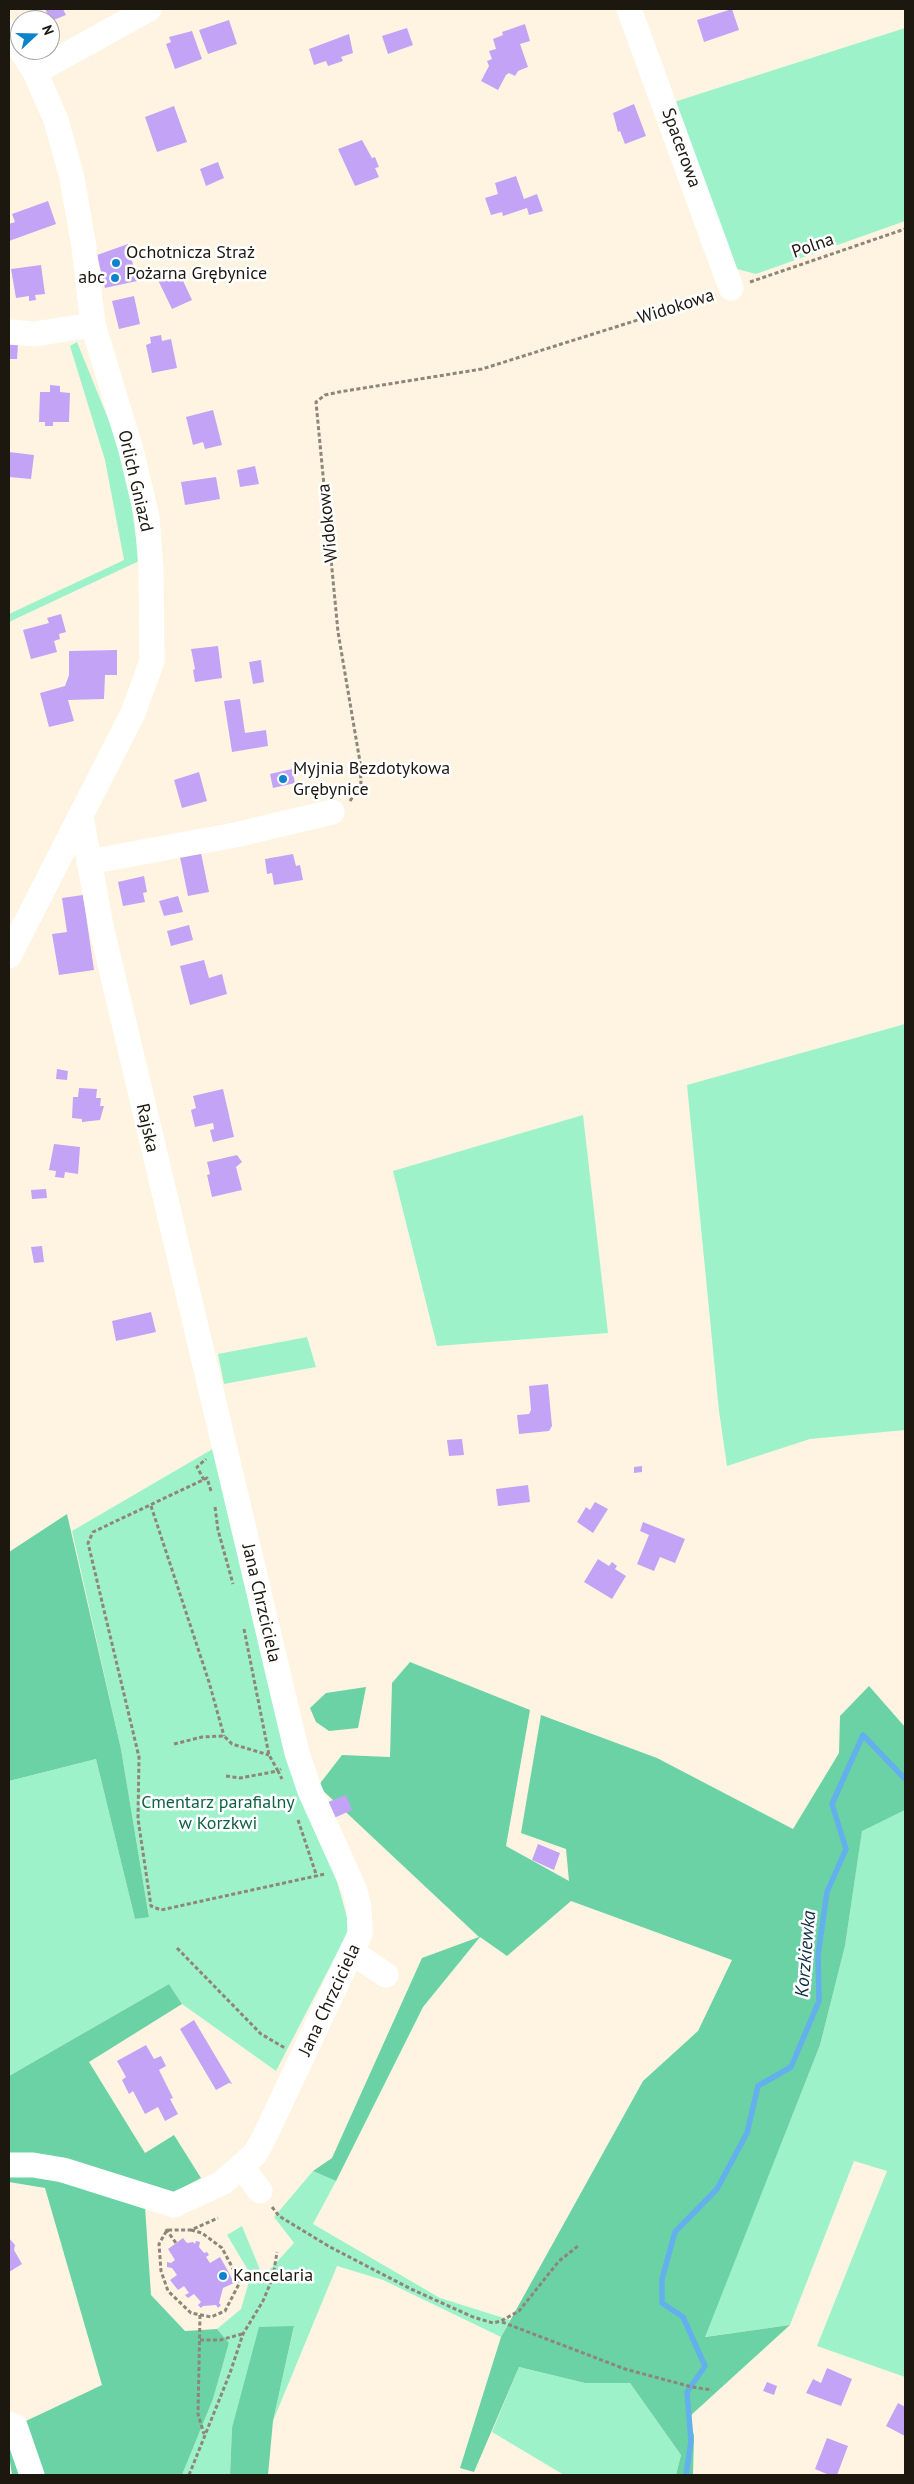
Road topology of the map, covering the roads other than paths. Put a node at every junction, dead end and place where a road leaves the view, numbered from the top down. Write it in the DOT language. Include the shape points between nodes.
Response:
graph roads {
  1 [pos="149,9"];
  2 [pos="630,9"];
  3 [pos="27,60"];
  4 [pos="35,72"];
  5 [pos="731,288"];
  6 [pos="93,325"];
  7 [pos="9,332"];
  8 [pos="332,812"];
  9 [pos="80,816"];
  10 [pos="89,862"];
  11 [pos="9,956"];
  12 [pos="215,1445"];
  13 [pos="353,1952"];
  14 [pos="386,1975"];
  15 [pos="9,2166"];
  16 [pos="242,2167"];
  17 [pos="260,2191"];
  18 [pos="9,2424"];
  19 [pos="32,2475"];
  1 -- 4 [label="street"];
  2 -- 5 [label="street, Spacerowa"];
  3 -- 4 [label="street, Orlich Gniazd"];
  4 -- 6 [label="street, Orlich Gniazd" via="56,120 72,178"];
  6 -- 7 [label="street" via="34,334"];
  6 -- 9 [label="street, Orlich Gniazd" via="131,450 147,517 152,661 133,713"];
  8 -- 10 [label="street" via="235,835"];
  9 -- 10 [label="street, Rajska"];
  9 -- 11 [label="street, Orlich Gniazd"];
  10 -- 12 [label="street, Rajska"];
  12 -- 13 [label="street, Jana Chrzciciela" via="297,1753 310,1791 355,1890 360,1934"];
  13 -- 14 [label="street"];
  13 -- 16 [label="street, Jana Chrzciciela" via="264,2140"];
  15 -- 16 [label="street, Jana Chrzciciela" via="33,2165 63,2170 174,2205 222,2182"];
  16 -- 17 [label="street"];
  18 -- 19 [label="street" via="15,2426"];
}
